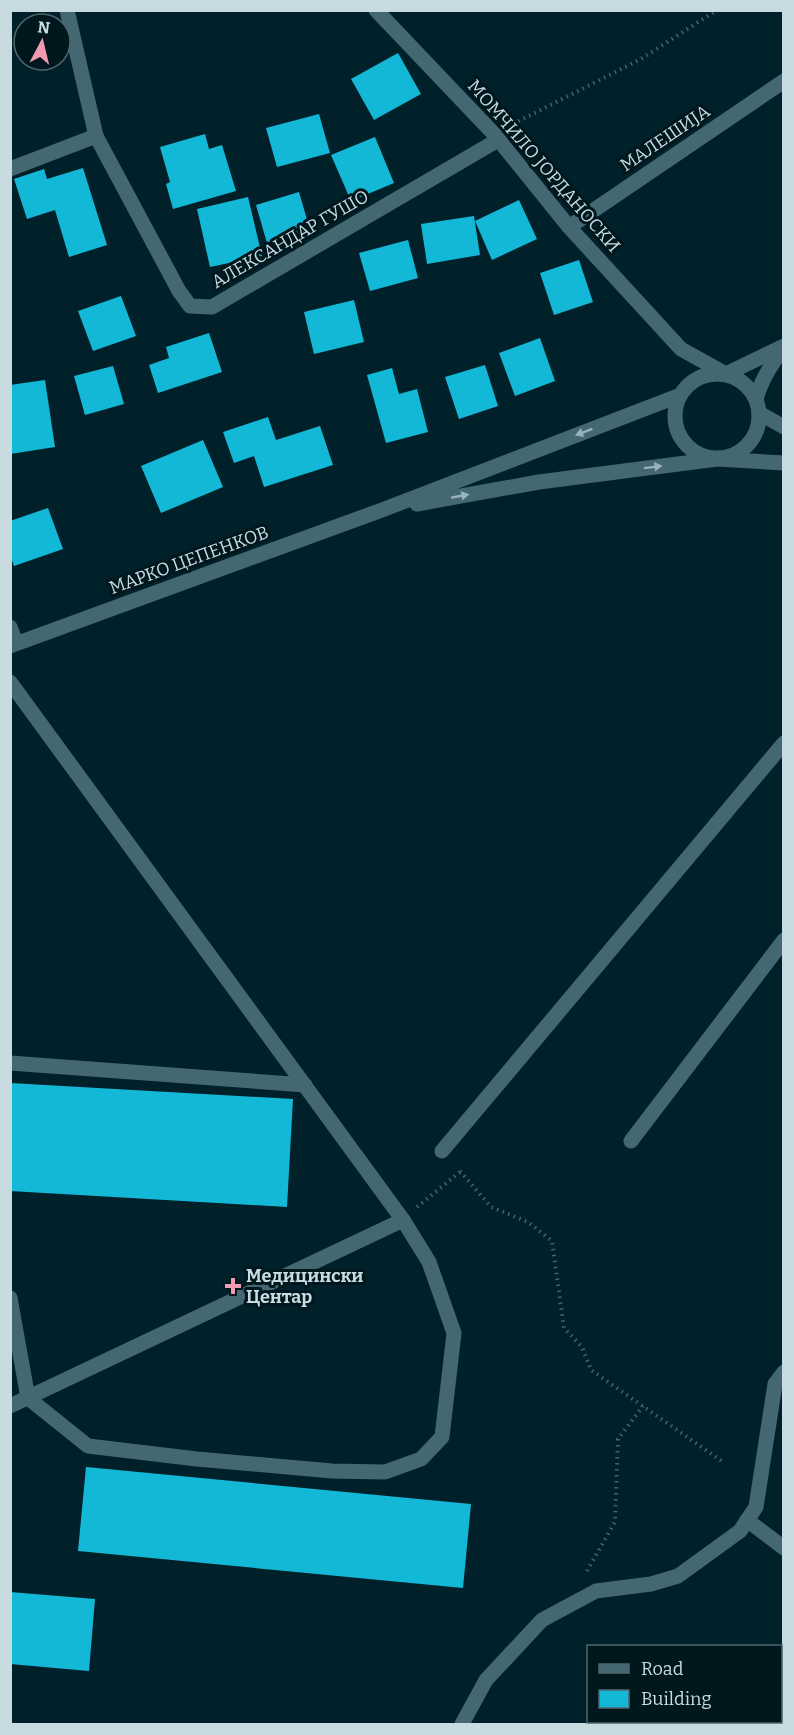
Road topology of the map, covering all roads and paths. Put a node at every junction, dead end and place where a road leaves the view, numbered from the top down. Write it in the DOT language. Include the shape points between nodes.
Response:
graph roads {
  1 [pos="67,10"];
  2 [pos="376,10"];
  3 [pos="717,10"];
  4 [pos="783,81"];
  5 [pos="96,136"];
  6 [pos="496,137"];
  7 [pos="10,169"];
  8 [pos="569,227"];
  9 [pos="783,347"];
  10 [pos="681,349"];
  11 [pos="726,374"];
  12 [pos="683,391"];
  13 [pos="758,406"];
  14 [pos="783,427"];
  15 [pos="717,459"];
  16 [pos="783,463"];
  17 [pos="382,510"];
  18 [pos="10,627"];
  19 [pos="14,645"];
  20 [pos="10,682"];
  21 [pos="783,743"];
  22 [pos="783,940"];
  23 [pos="10,1063"];
  24 [pos="305,1085"];
  25 [pos="631,1141"];
  26 [pos="442,1151"];
  27 [pos="460,1171"];
  28 [pos="403,1220"];
  29 [pos="10,1298"];
  30 [pos="783,1372"];
  31 [pos="28,1398"];
  32 [pos="10,1406"];
  33 [pos="643,1406"];
  34 [pos="723,1462"];
  35 [pos="747,1520"];
  36 [pos="783,1548"];
  37 [pos="584,1576"];
  38 [pos="462,1725"];
  1 -- 5 [label="street"];
  2 -- 6 [label="street, МОМЧИЛО ЈОРДАНОСКИ"];
  3 -- 6 [label="path" via="641,59"];
  4 -- 8 [label="street, МАЛЕШИЈА"];
  5 -- 6 [label="street, АЛЕКСАНДАР ГУШО" via="179,291 190,306 212,307"];
  5 -- 7 [label="street"];
  6 -- 8 [label="street, МОМЧИЛО ЈОРДАНОСКИ"];
  8 -- 10 [label="street, МОМЧИЛО ЈОРДАНОСКИ"];
  9 -- 11 [label="street"];
  9 -- 13 [label="street" via="759,386"];
  10 -- 11 [label="street"];
  10 -- 12 [label="street" via="690,368"];
  11 -- 12 [label="street" via="698,377"];
  11 -- 13 [label="street" via="749,388"];
  12 -- 15 [label="street" via="674,410 680,438 702,456"];
  12 -- 17 [label="street, one-way"];
  13 -- 14 [label="street"];
  13 -- 15 [label="street" via="758,427 748,445"];
  15 -- 16 [label="street"];
  17 -- 15 [label="street, one-way" via="539,482"];
  17 -- 19 [label="street, МАРКО ЦЕПЕНКОВ"];
  18 -- 19 [label="street"];
  20 -- 24 [label="street"];
  21 -- 26 [label="street"];
  22 -- 25 [label="street"];
  23 -- 24 [label="street"];
  24 -- 28 [label="street"];
  26 -- 27 [label="path"];
  27 -- 28 [label="path"];
  27 -- 33 [label="path" via="491,1207 528,1222 552,1241 564,1328 582,1347 591,1370"];
  28 -- 31 [label="street"];
  28 -- 31 [label="street" via="429,1262 454,1333 442,1437 421,1459 385,1472 332,1471 88,1446"];
  29 -- 31 [label="street"];
  30 -- 35 [label="street" via="775,1384 756,1507"];
  31 -- 32 [label="street"];
  33 -- 34 [label="path"];
  33 -- 37 [label="path" via="618,1439 615,1522"];
  35 -- 36 [label="street"];
  35 -- 38 [label="street" via="740,1531 678,1576 651,1584 596,1591 542,1620 486,1680"];
}
